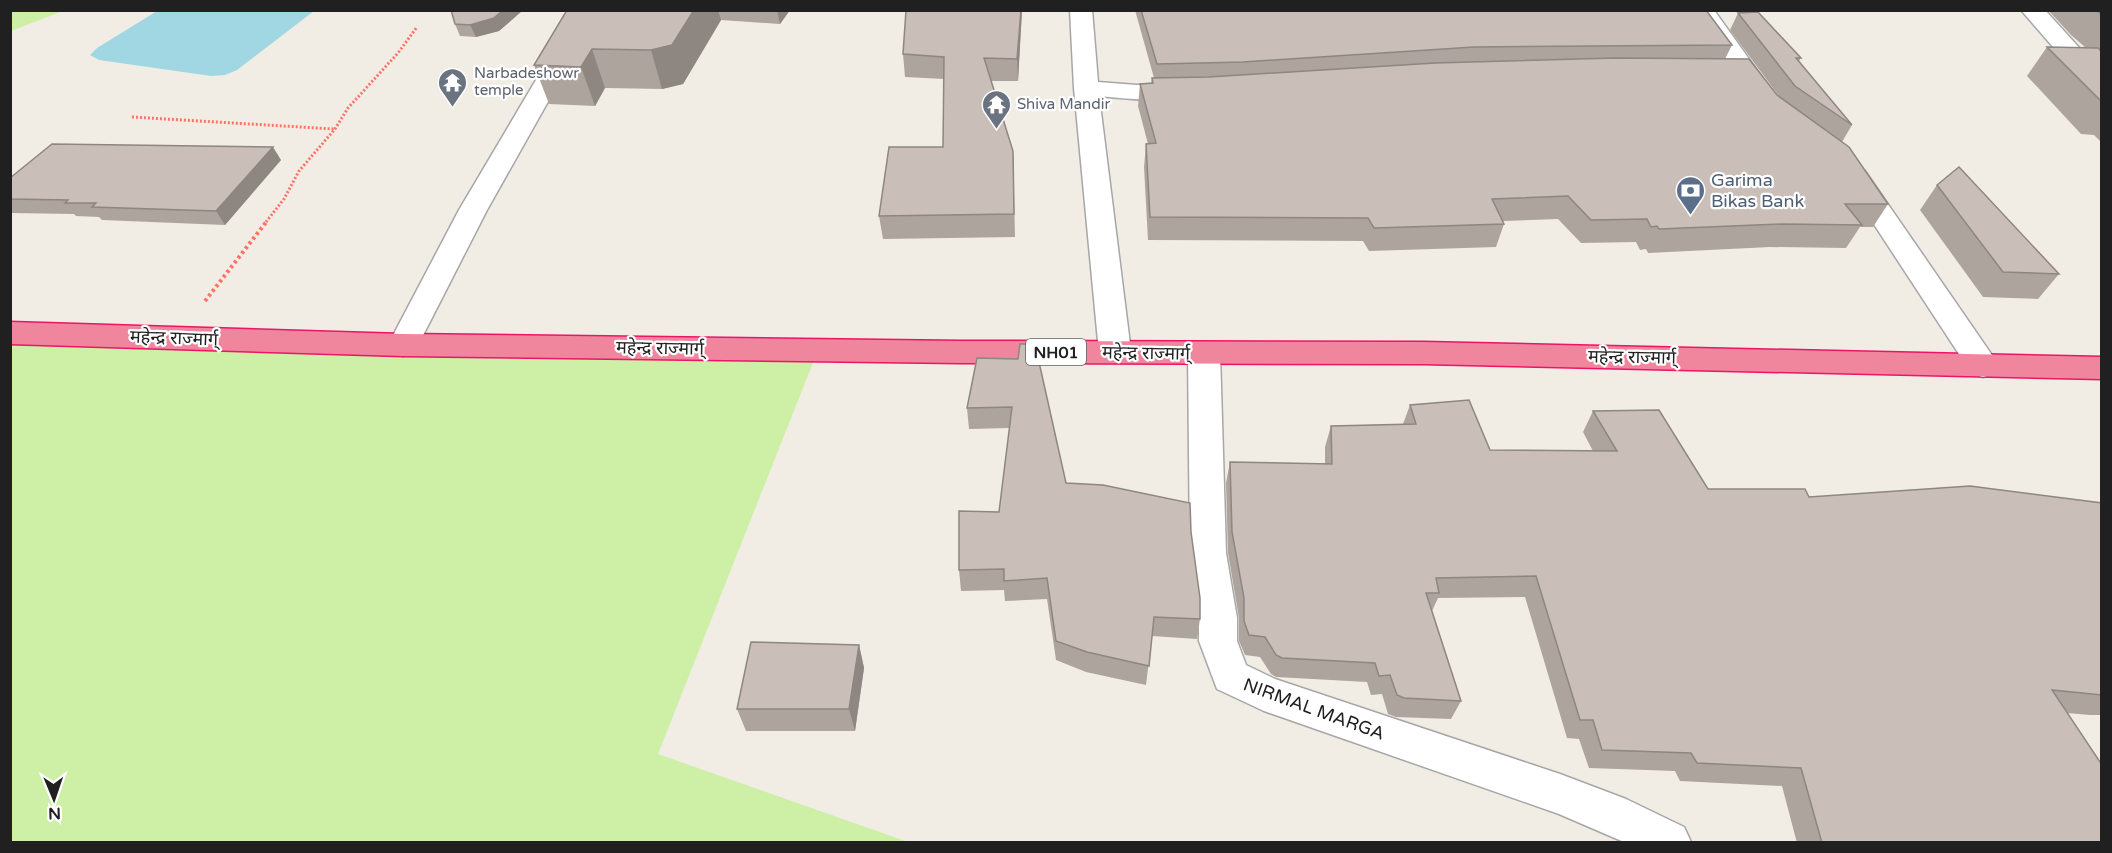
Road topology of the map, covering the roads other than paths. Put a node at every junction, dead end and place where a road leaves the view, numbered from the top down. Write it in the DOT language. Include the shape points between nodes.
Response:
graph roads {
  1 [pos="595,10"];
  2 [pos="1081,10"];
  3 [pos="1703,10"];
  4 [pos="2032,10"];
  5 [pos="1086,88"];
  6 [pos="2102,88"];
  7 [pos="1203,90"];
  8 [pos="1775,111"];
  9 [pos="1839,157"];
  10 [pos="10,333"];
  11 [pos="403,345"];
  12 [pos="1115,352"];
  13 [pos="1204,353"];
  14 [pos="1983,366"];
  15 [pos="2102,368"];
  16 [pos="1669,843"];
  1 -- 11 [label="street" via="576,31 478,200"];
  2 -- 5 [label="street"];
  3 -- 8 [label="street" via="1734,72"];
  4 -- 6 [label="street"];
  5 -- 7 [label="street" via="1137,92"];
  5 -- 12 [label="street"];
  9 -- 14 [label="street" via="1847,163"];
  10 -- 11 [label="highway, महेन्द्र राज्मार्ग् / NH01"];
  11 -- 12 [label="highway, महेन्द्र राज्मार्ग् / NH01"];
  12 -- 13 [label="highway, महेन्द्र राज्मार्ग् / NH01"];
  13 -- 14 [label="highway, महेन्द्र राज्मार्ग् / NH01"];
  13 -- 16 [label="street, NIRMAL MARGA" via="1208,553 1218,641 1231,677 1264,693 1560,794"];
  14 -- 15 [label="highway, महेन्द्र राज्मार्ग् / NH01"];
}
